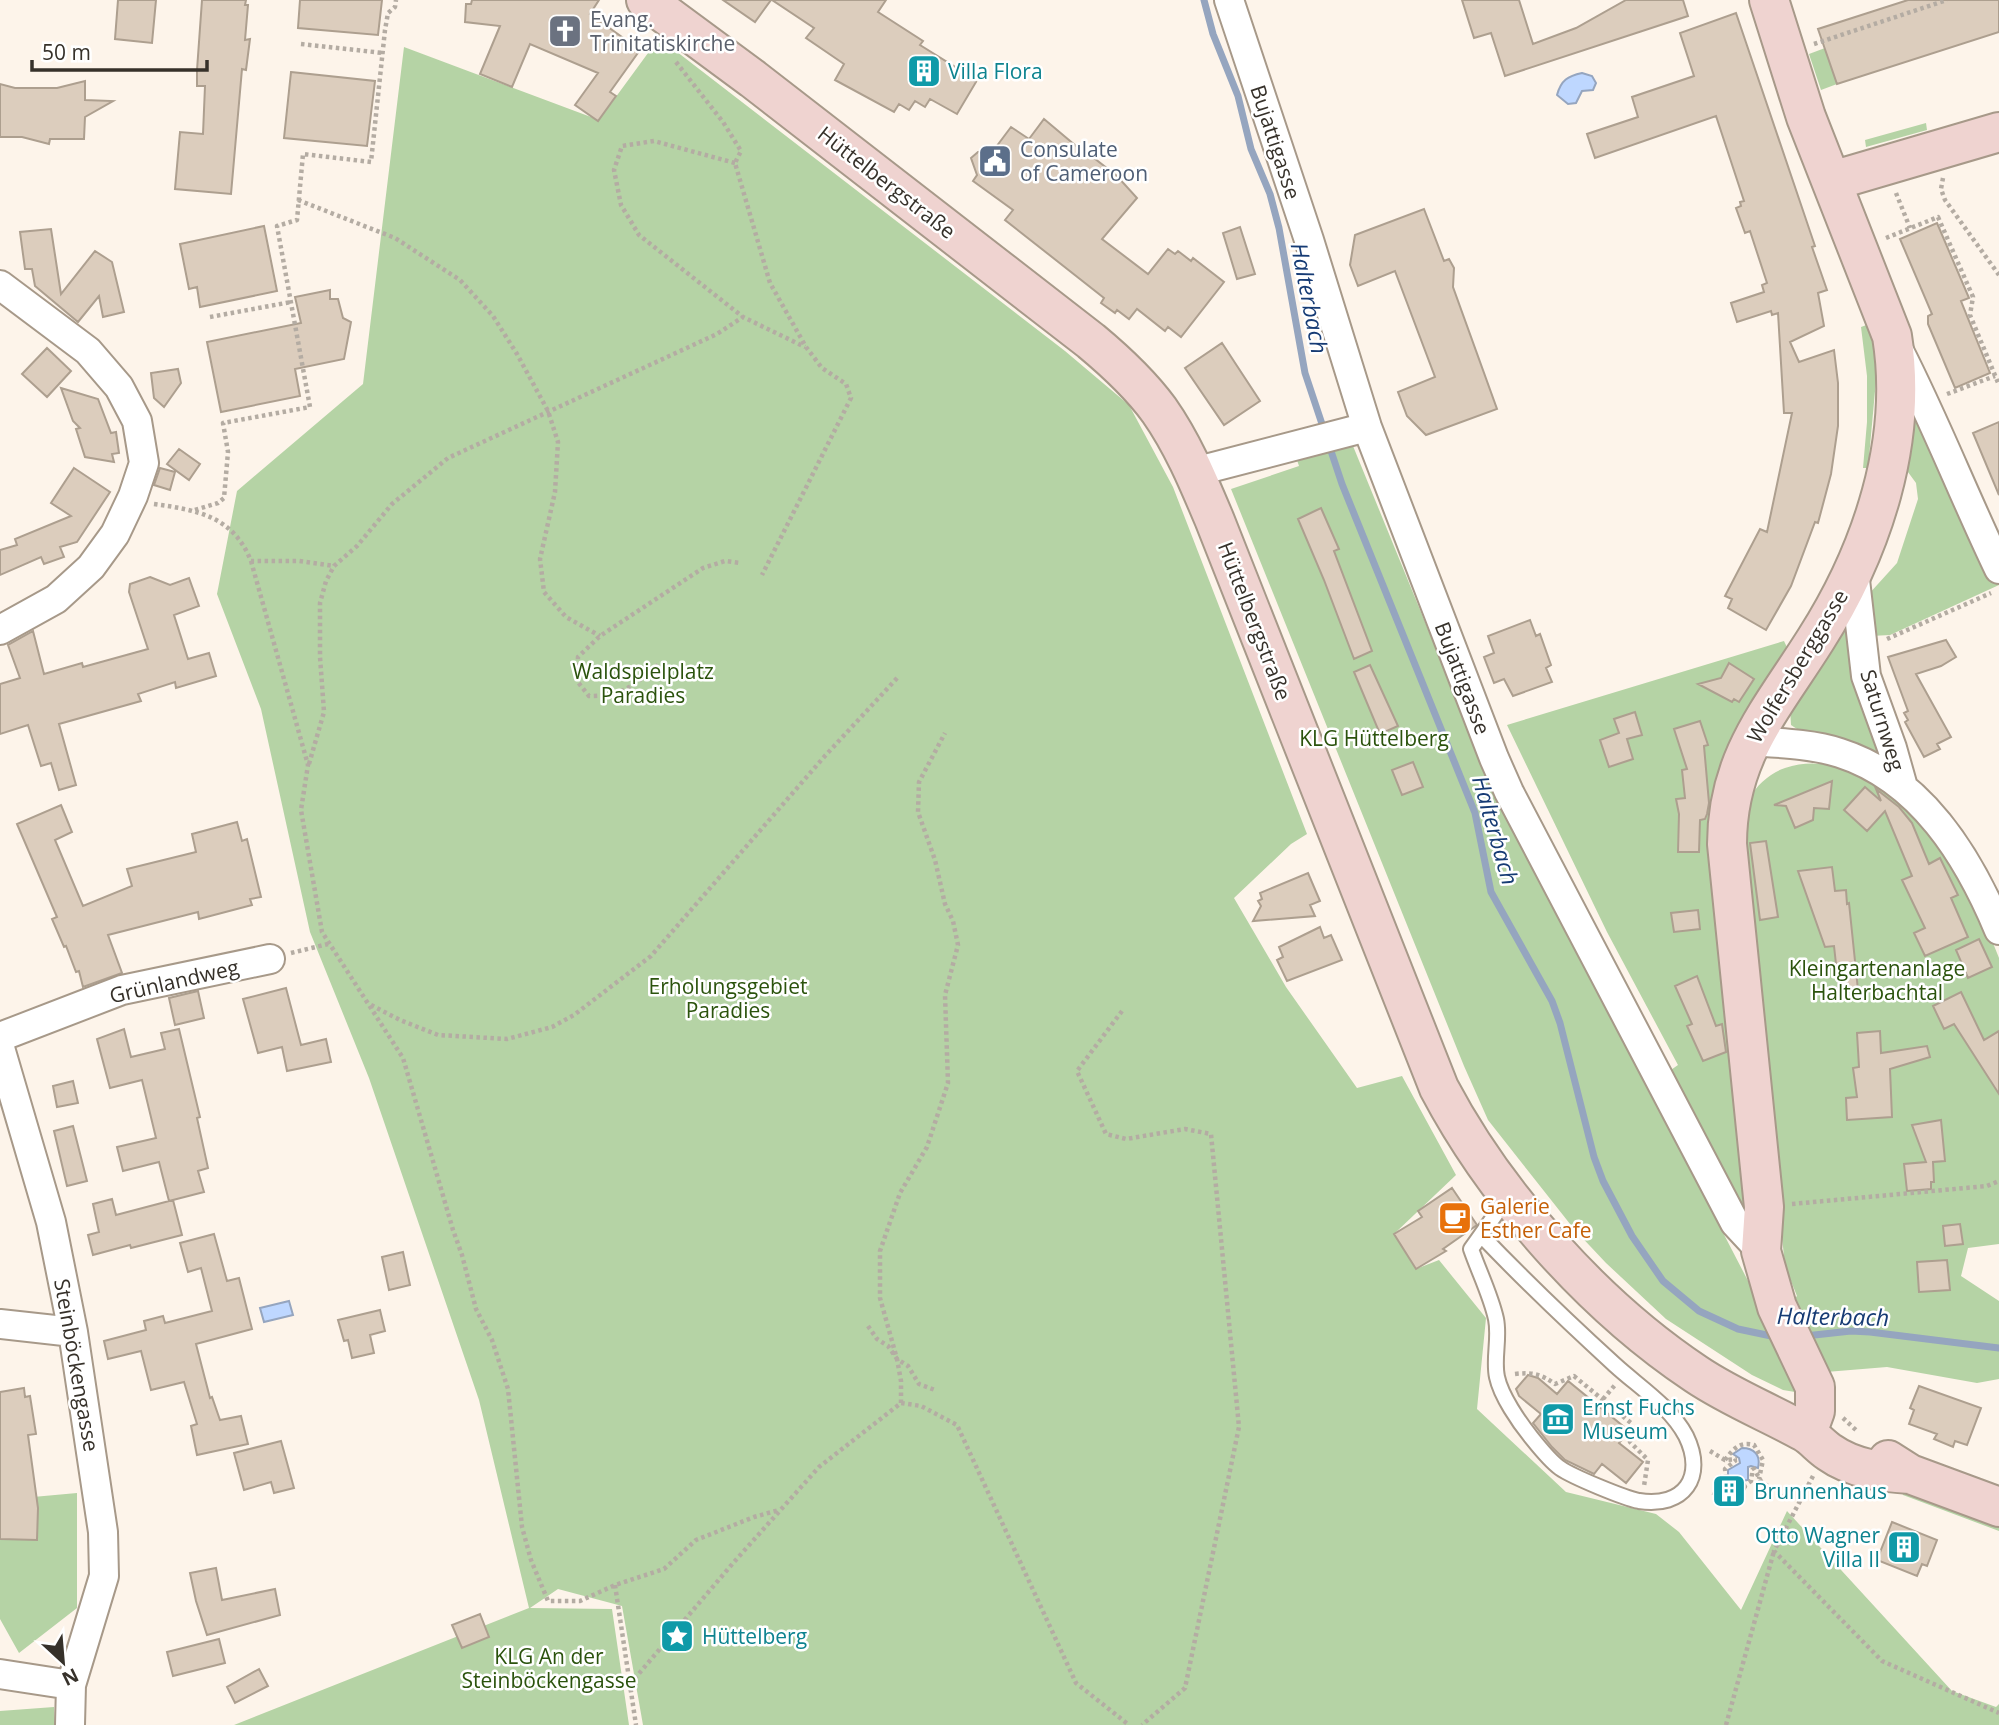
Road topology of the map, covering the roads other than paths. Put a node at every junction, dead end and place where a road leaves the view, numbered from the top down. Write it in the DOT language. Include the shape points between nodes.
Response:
graph roads {
  1 [pos="646,0"];
  2 [pos="1229,0"];
  3 [pos="1769,0"];
  4 [pos="1999,132"];
  5 [pos="1832,181"];
  6 [pos="0,285"];
  7 [pos="1892,336"];
  8 [pos="1353,430"];
  9 [pos="1194,472"];
  10 [pos="1999,569"];
  11 [pos="1854,571"];
  12 [pos="0,630"];
  13 [pos="1751,741"];
  14 [pos="1903,786"];
  15 [pos="1999,930"];
  16 [pos="270,959"];
  17 [pos="0,1037"];
  18 [pos="0,1048"];
  19 [pos="6,1093"];
  20 [pos="1509,1195"];
  21 [pos="1481,1235"];
  22 [pos="1761,1251"];
  23 [pos="0,1324"];
  24 [pos="72,1332"];
  25 [pos="1807,1433"];
  26 [pos="1999,1507"];
  27 [pos="0,1674"];
  28 [pos="71,1685"];
  29 [pos="70,1725"];
  1 -- 9 [label="main road, Hüttelbergstraße" via="1109,356 1158,409"];
  2 -- 8 [label="street, Bujattigasse" via="1308,240"];
  3 -- 5 [label="main road, Wolfersberggasse"];
  4 -- 5 [label="main road"];
  5 -- 7 [label="main road, Wolfersberggasse"];
  6 -- 12 [label="street" via="88,351 119,387 137,422 144,463 115,534 91,567 56,599"];
  7 -- 10 [label="street, Wolfersberggasse"];
  7 -- 11 [label="main road, Wolfersberggasse" via="1897,383 1886,475"];
  8 -- 9 [label="street"];
  8 -- 22 [label="street, Bujattigasse" via="1509,792 1735,1223"];
  9 -- 20 [label="main road, Hüttelbergstraße" via="1439,1088 1473,1148"];
  11 -- 13 [label="main road, Wolfersberggasse"];
  11 -- 14 [label="street, Saturnweg" via="1866,676"];
  13 -- 14 [label="street, Saturnweg" via="1839,753"];
  13 -- 22 [label="main road, Wolfersberggasse" via="1735,776 1727,844 1764,1207"];
  14 -- 15 [label="street, Saturnweg" via="1963,855"];
  16 -- 17 [label="street, Grünlandweg" via="122,990"];
  18 -- 19 [label="street, Steinböckengasse"];
  19 -- 24 [label="street, Steinböckengasse" via="51,1222"];
  20 -- 21 [label="lane"];
  20 -- 25 [label="main road, Hüttelbergstraße" via="1579,1275 1654,1343 1697,1375"];
  21 -- 21 [label="lane" via="1535,1291 1666,1410 1686,1436 1694,1462 1686,1489 1667,1499 1642,1501 1615,1493 1559,1468 1532,1439 1497,1376 1496,1320 1471,1249"];
  22 -- 25 [label="main road, Bujattigasse" via="1777,1307 1815,1387 1814,1415"];
  23 -- 24 [label="street"];
  24 -- 28 [label="street, Steinböckengasse" via="103,1532 104,1576"];
  25 -- 26 [label="main road, Hüttelbergstraße" via="1837,1437 1910,1474"];
  27 -- 28 [label="street"];
  28 -- 29 [label="street, Steinböckengasse"];
}
